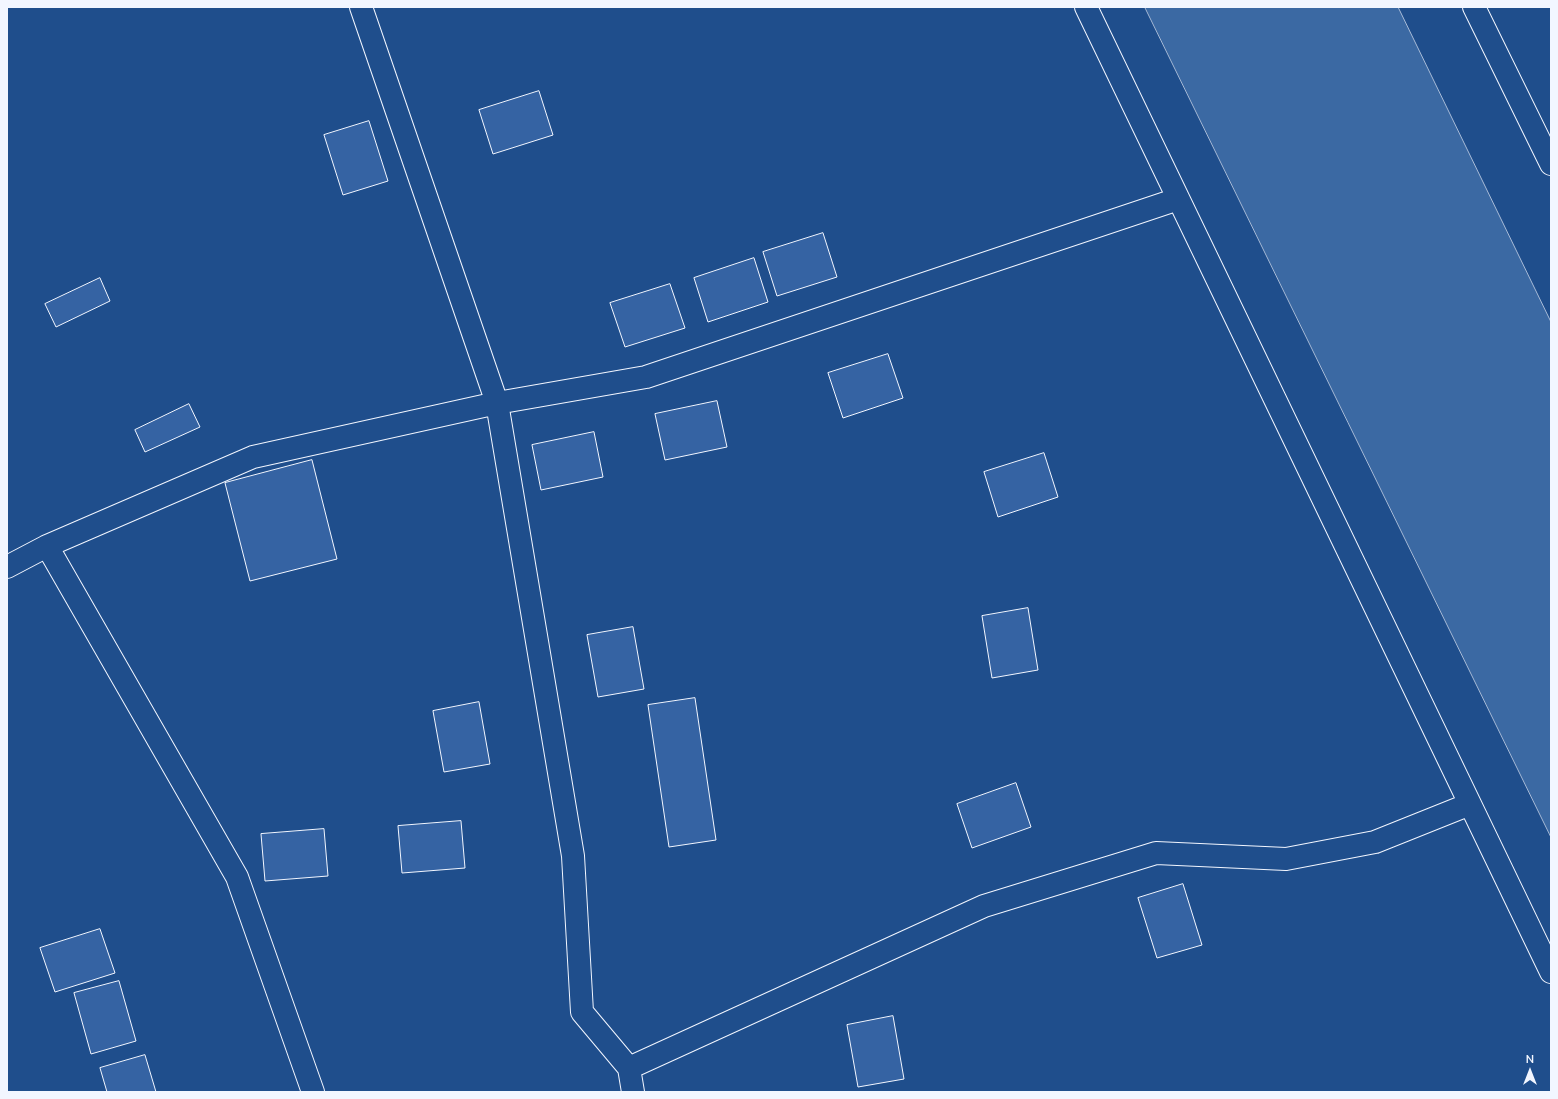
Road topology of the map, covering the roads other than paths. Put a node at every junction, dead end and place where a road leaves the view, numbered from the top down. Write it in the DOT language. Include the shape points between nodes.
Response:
graph roads {
  1 [pos="361,7"];
  2 [pos="1086,7"];
  3 [pos="1474,7"];
  4 [pos="1551,164"];
  5 [pos="1178,199"];
  6 [pos="497,403"];
  7 [pos="47,546"];
  8 [pos="7,567"];
  9 [pos="1470,804"];
  10 [pos="1551,972"];
  11 [pos="629,1068"];
  12 [pos="313,1092"];
  13 [pos="633,1092"];
  1 -- 6 [label="street"];
  2 -- 5 [label="street"];
  3 -- 4 [label="street"];
  5 -- 6 [label="street" via="646,377"];
  5 -- 9 [label="street"];
  6 -- 7 [label="street" via="253,457"];
  6 -- 11 [label="street" via="573,856 582,1012"];
  7 -- 8 [label="street"];
  7 -- 12 [label="street" via="237,877"];
  9 -- 10 [label="street"];
  9 -- 11 [label="street" via="1375,842 1286,859 1156,853 984,906"];
  11 -- 13 [label="street"];
}
